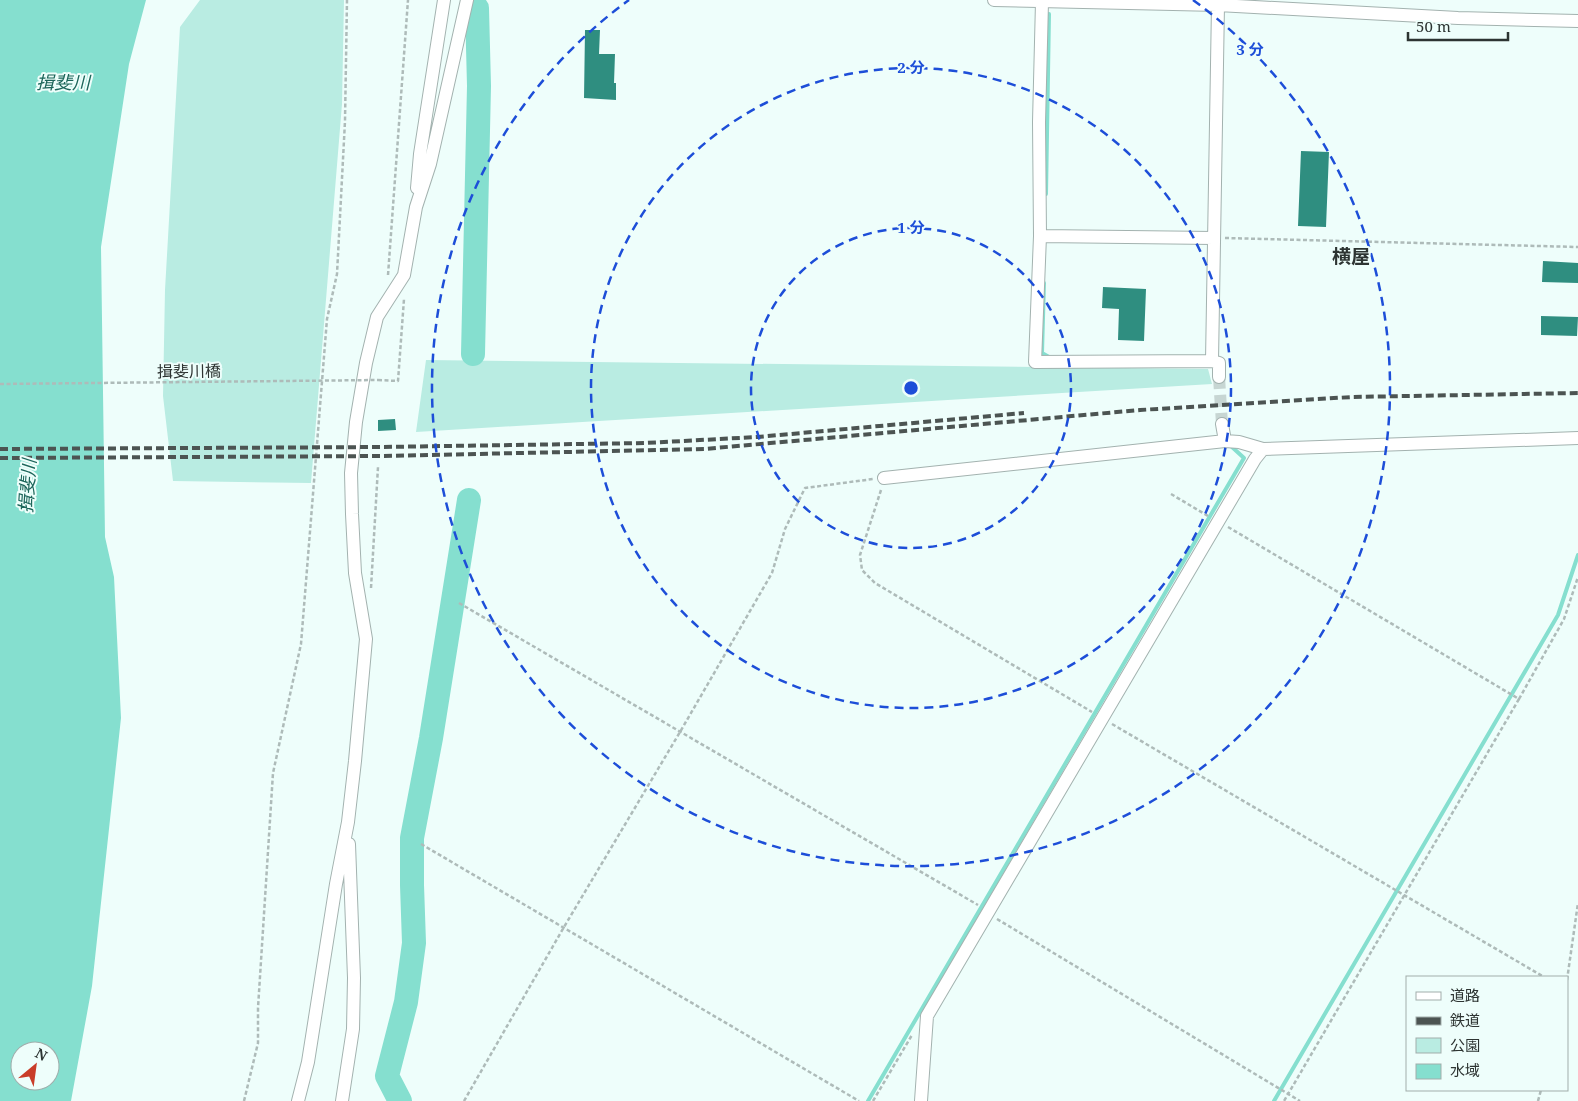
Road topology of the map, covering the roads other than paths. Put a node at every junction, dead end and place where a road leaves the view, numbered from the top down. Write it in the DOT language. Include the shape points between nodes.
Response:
graph roads {
  1 [pos="444,0"];
  2 [pos="467,0"];
  3 [pos="994,0"];
  4 [pos="1042,2"];
  5 [pos="1175,2"];
  6 [pos="1218,5"];
  7 [pos="1319,5"];
  8 [pos="1578,21"];
  9 [pos="416,208"];
  10 [pos="1040,236"];
  11 [pos="1214,238"];
  12 [pos="1212,361"];
  13 [pos="1219,377"];
  14 [pos="1222,424"];
  15 [pos="1578,438"];
  16 [pos="1225,442"];
  17 [pos="1263,449"];
  18 [pos="884,478"];
  19 [pos="348,822"];
  20 [pos="298,1101"];
  21 [pos="342,1101"];
  22 [pos="921,1101"];
  1 -- 9 [label="street" via="420,154"];
  2 -- 9 [label="street" via="430,164"];
  3 -- 4 [label="street"];
  4 -- 5 [label="street"];
  4 -- 10 [label="street"];
  5 -- 6 [label="street"];
  6 -- 7 [label="street"];
  6 -- 11 [label="street"];
  7 -- 8 [label="street" via="1458,18"];
  9 -- 19 [label="street" via="404,275 377,317 356,422 351,473 355,573 366,639"];
  10 -- 11 [label="street"];
  10 -- 12 [label="street" via="1035,362"];
  11 -- 12 [label="street"];
  12 -- 13 [label="street" via="1219,363"];
  14 -- 16 [label="street"];
  15 -- 17 [label="street"];
  16 -- 17 [label="street" via="1239,442"];
  16 -- 18 [label="street"];
  17 -- 22 [label="street" via="927,1016"];
  19 -- 20 [label="street" via="308,1062"];
  19 -- 21 [label="street" via="353,1029"];
}
